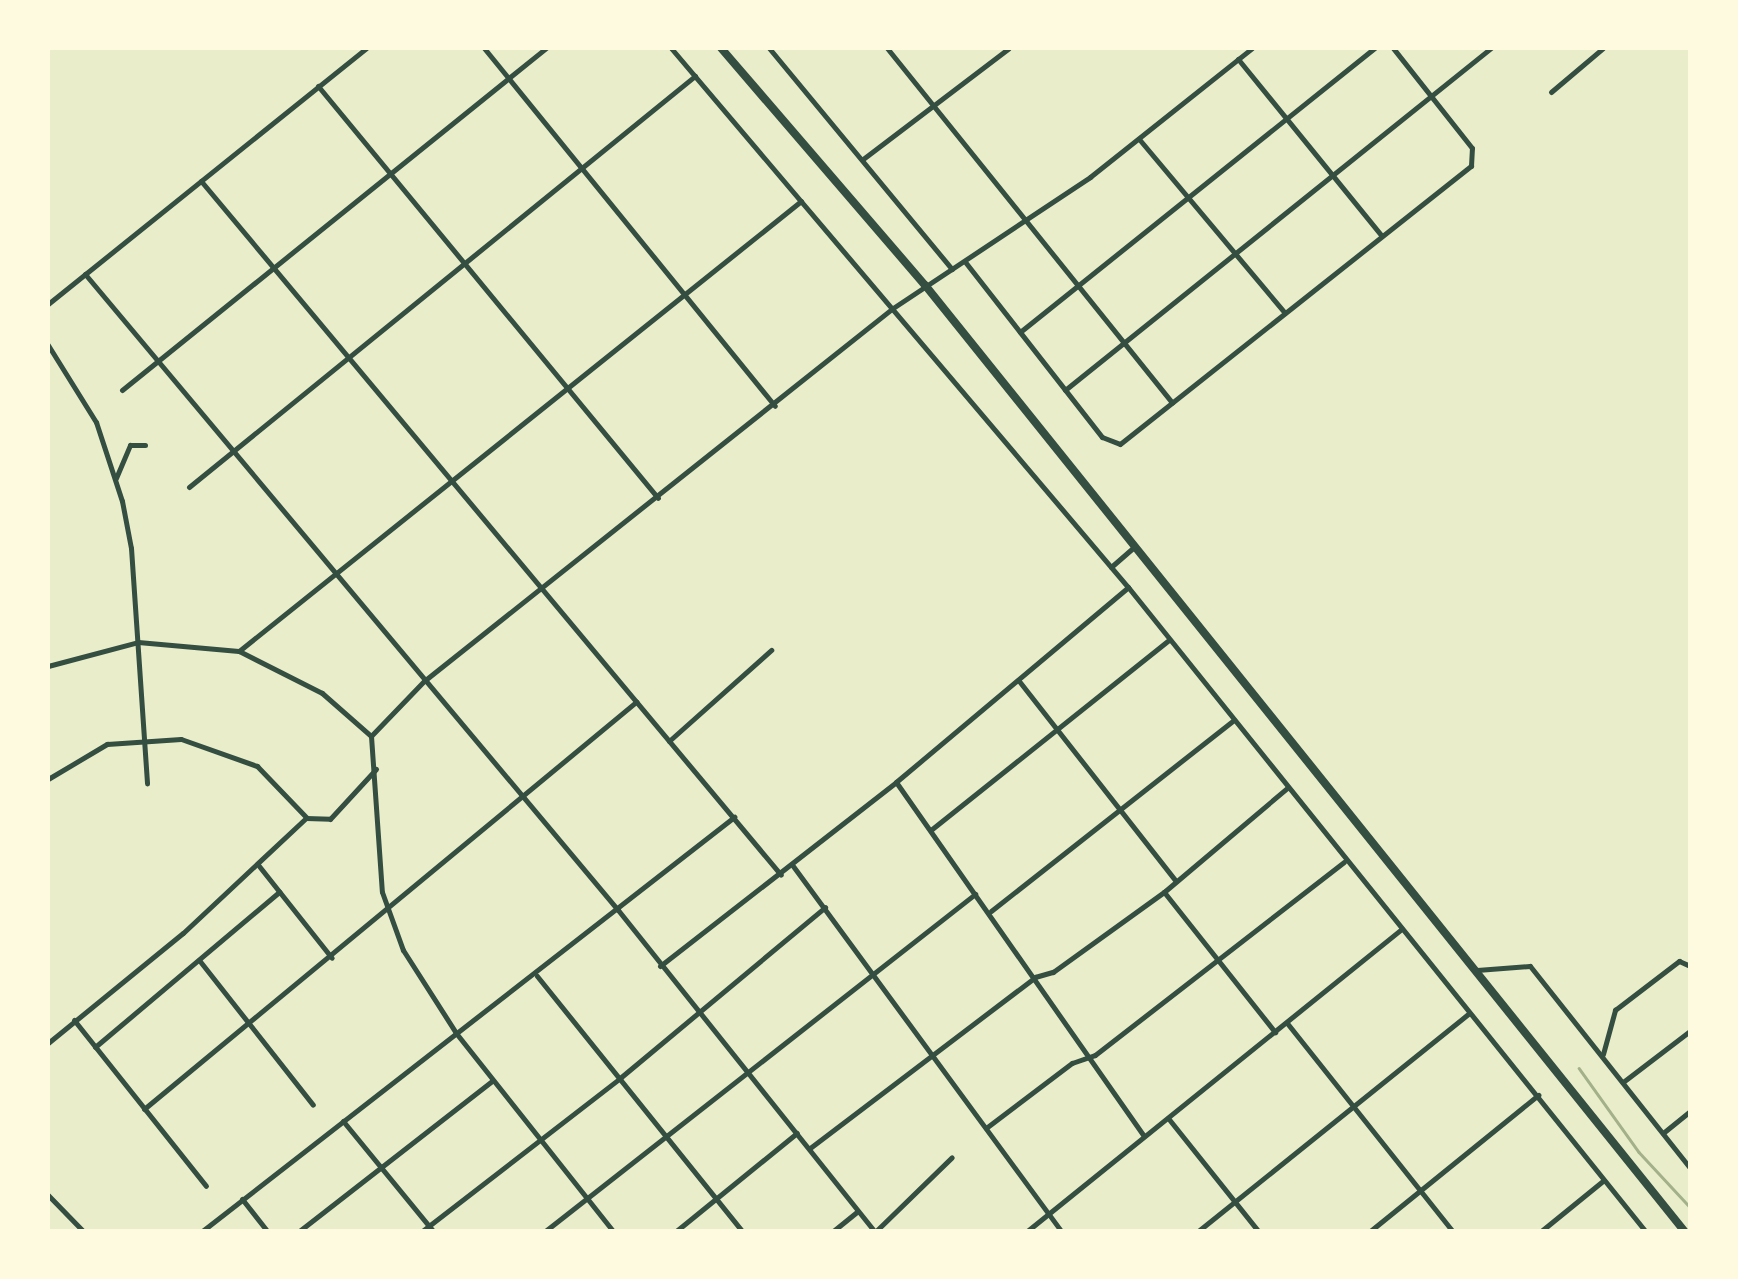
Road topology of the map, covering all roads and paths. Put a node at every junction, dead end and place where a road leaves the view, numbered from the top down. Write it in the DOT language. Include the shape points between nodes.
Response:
graph roads {
  1 [pos="366,48"];
  2 [pos="484,48"];
  3 [pos="546,48"];
  4 [pos="671,48"];
  5 [pos="721,48"];
  6 [pos="768,48"];
  7 [pos="784,48"];
  8 [pos="888,48"];
  9 [pos="1009,48"];
  10 [pos="1252,48"];
  11 [pos="1375,48"];
  12 [pos="1394,48"];
  13 [pos="1491,48"];
  14 [pos="1603,48"];
  15 [pos="774,55"];
  16 [pos="1238,59"];
  17 [pos="695,76"];
  18 [pos="509,78"];
  19 [pos="318,86"];
  20 [pos="1552,92"];
  21 [pos="1431,96"];
  22 [pos="936,105"];
  23 [pos="1285,118"];
  24 [pos="1139,139"];
  25 [pos="863,159"];
  26 [pos="582,168"];
  27 [pos="389,172"];
  28 [pos="1330,174"];
  29 [pos="201,181"];
  30 [pos="1188,198"];
  31 [pos="800,201"];
  32 [pos="1027,222"];
  33 [pos="1382,236"];
  34 [pos="1234,253"];
  35 [pos="464,263"];
  36 [pos="966,263"];
  37 [pos="275,266"];
  38 [pos="952,269"];
  39 [pos="85,274"];
  40 [pos="1079,283"];
  41 [pos="925,285"];
  42 [pos="687,297"];
  43 [pos="48,304"];
  44 [pos="894,308"];
  45 [pos="1285,314"];
  46 [pos="1020,332"];
  47 [pos="48,345"];
  48 [pos="1127,345"];
  49 [pos="350,354"];
  50 [pos="159,359"];
  51 [pos="122,390"];
  52 [pos="1065,390"];
  53 [pos="570,392"];
  54 [pos="1172,403"];
  55 [pos="775,406"];
  56 [pos="145,445"];
  57 [pos="233,451"];
  58 [pos="116,478"];
  59 [pos="453,486"];
  60 [pos="189,488"];
  61 [pos="658,498"];
  62 [pos="1135,546"];
  63 [pos="1110,567"];
  64 [pos="339,578"];
  65 [pos="1128,587"];
  66 [pos="542,592"];
  67 [pos="1170,640"];
  68 [pos="138,642"];
  69 [pos="770,650"];
  70 [pos="239,652"];
  71 [pos="48,666"];
  72 [pos="424,681"];
  73 [pos="1019,681"];
  74 [pos="636,702"];
  75 [pos="1234,720"];
  76 [pos="1057,730"];
  77 [pos="371,736"];
  78 [pos="144,737"];
  79 [pos="668,741"];
  80 [pos="376,769"];
  81 [pos="48,780"];
  82 [pos="147,782"];
  83 [pos="896,782"];
  84 [pos="1288,788"];
  85 [pos="519,795"];
  86 [pos="1119,810"];
  87 [pos="306,818"];
  88 [pos="734,818"];
  89 [pos="932,828"];
  90 [pos="1344,861"];
  91 [pos="259,866"];
  92 [pos="792,866"];
  93 [pos="781,874"];
  94 [pos="1176,881"];
  95 [pos="280,892"];
  96 [pos="1164,892"];
  97 [pos="976,894"];
  98 [pos="825,907"];
  99 [pos="618,910"];
  100 [pos="991,911"];
  101 [pos="386,914"];
  102 [pos="1401,929"];
  103 [pos="332,958"];
  104 [pos="199,960"];
  105 [pos="1218,960"];
  106 [pos="660,966"];
  107 [pos="1690,966"];
  108 [pos="874,970"];
  109 [pos="1474,970"];
  110 [pos="537,976"];
  111 [pos="1034,977"];
  112 [pos="697,1011"];
  113 [pos="1469,1013"];
  114 [pos="74,1020"];
  115 [pos="1286,1023"];
  116 [pos="250,1024"];
  117 [pos="1690,1031"];
  118 [pos="1275,1032"];
  119 [pos="456,1033"];
  120 [pos="48,1043"];
  121 [pos="95,1047"];
  122 [pos="932,1053"];
  123 [pos="1602,1055"];
  124 [pos="1084,1058"];
  125 [pos="744,1070"];
  126 [pos="620,1078"];
  127 [pos="494,1080"];
  128 [pos="1623,1082"];
  129 [pos="1538,1095"];
  130 [pos="313,1106"];
  131 [pos="1354,1108"];
  132 [pos="144,1109"];
  133 [pos="1690,1111"];
  134 [pos="1168,1118"];
  135 [pos="343,1121"];
  136 [pos="986,1128"];
  137 [pos="797,1133"];
  138 [pos="1663,1133"];
  139 [pos="665,1134"];
  140 [pos="1144,1136"];
  141 [pos="540,1138"];
  142 [pos="810,1148"];
  143 [pos="952,1156"];
  144 [pos="380,1166"];
  145 [pos="1690,1168"];
  146 [pos="1605,1180"];
  147 [pos="206,1186"];
  148 [pos="1420,1190"];
  149 [pos="48,1195"];
  150 [pos="586,1198"];
  151 [pos="716,1198"];
  152 [pos="242,1199"];
  153 [pos="1234,1201"];
  154 [pos="858,1211"];
  155 [pos="1048,1214"];
  156 [pos="431,1228"];
  157 [pos="84,1232"];
  158 [pos="200,1232"];
  159 [pos="268,1232"];
  160 [pos="298,1232"];
  161 [pos="421,1232"];
  162 [pos="544,1232"];
  163 [pos="614,1232"];
  164 [pos="674,1232"];
  165 [pos="743,1232"];
  166 [pos="832,1232"];
  167 [pos="875,1232"];
  168 [pos="1026,1232"];
  169 [pos="1062,1232"];
  170 [pos="1197,1232"];
  171 [pos="1258,1232"];
  172 [pos="1369,1232"];
  173 [pos="1452,1232"];
  174 [pos="1540,1232"];
  175 [pos="1646,1232"];
  176 [pos="1685,1232"];
  1 -- 19 [label="street"];
  2 -- 18 [label="street"];
  3 -- 18 [label="street"];
  4 -- 17 [label="street"];
  5 -- 41 [label="main road"];
  6 -- 15 [label="street"];
  7 -- 15 [label="street"];
  8 -- 22 [label="street"];
  9 -- 22 [label="street"];
  10 -- 16 [label="street"];
  11 -- 23 [label="street"];
  12 -- 21 [label="street"];
  13 -- 21 [label="street"];
  14 -- 20 [label="street"];
  15 -- 25 [label="street"];
  16 -- 23 [label="street"];
  16 -- 24 [label="street"];
  17 -- 26 [label="street"];
  17 -- 31 [label="street"];
  18 -- 26 [label="street"];
  18 -- 27 [label="street"];
  19 -- 27 [label="street"];
  19 -- 29 [label="street"];
  21 -- 28 [label="street"];
  21 -- 33 [label="street" via="1472,148 1471,166"];
  22 -- 25 [label="street"];
  22 -- 32 [label="street"];
  23 -- 28 [label="street"];
  23 -- 30 [label="street"];
  24 -- 30 [label="street"];
  24 -- 32 [label="street"];
  25 -- 38 [label="street"];
  26 -- 35 [label="street"];
  26 -- 42 [label="street"];
  27 -- 35 [label="street"];
  27 -- 37 [label="street"];
  28 -- 33 [label="street"];
  28 -- 34 [label="street"];
  29 -- 37 [label="street"];
  29 -- 39 [label="street"];
  30 -- 34 [label="street"];
  30 -- 40 [label="street"];
  31 -- 42 [label="street"];
  31 -- 44 [label="street"];
  32 -- 36 [label="street"];
  32 -- 40 [label="street"];
  33 -- 45 [label="street"];
  34 -- 45 [label="street"];
  34 -- 48 [label="street"];
  35 -- 49 [label="street"];
  35 -- 53 [label="street"];
  36 -- 38 [label="street"];
  36 -- 46 [label="street"];
  37 -- 49 [label="street"];
  37 -- 50 [label="street"];
  38 -- 41 [label="street"];
  39 -- 43 [label="street"];
  39 -- 50 [label="street"];
  40 -- 46 [label="street"];
  40 -- 48 [label="street"];
  41 -- 44 [label="street"];
  41 -- 62 [label="main road"];
  42 -- 53 [label="street"];
  42 -- 55 [label="street"];
  44 -- 55 [label="street"];
  44 -- 63 [label="street"];
  45 -- 54 [label="street"];
  46 -- 52 [label="street"];
  47 -- 58 [label="street" via="96,422"];
  48 -- 52 [label="street"];
  48 -- 54 [label="street"];
  49 -- 57 [label="street"];
  49 -- 59 [label="street"];
  50 -- 51 [label="street"];
  50 -- 57 [label="street"];
  52 -- 54 [label="street" via="1113,446"];
  53 -- 59 [label="street"];
  53 -- 61 [label="street"];
  55 -- 61 [label="street"];
  56 -- 58 [label="street" via="130,445"];
  57 -- 60 [label="street"];
  57 -- 64 [label="street"];
  58 -- 68 [label="street" via="131,548"];
  59 -- 64 [label="street"];
  59 -- 66 [label="street"];
  61 -- 66 [label="street"];
  62 -- 63 [label="street"];
  62 -- 109 [label="main road"];
  63 -- 65 [label="street"];
  64 -- 70 [label="street"];
  64 -- 72 [label="street"];
  65 -- 67 [label="street"];
  65 -- 73 [label="street"];
  66 -- 72 [label="street"];
  66 -- 74 [label="street"];
  67 -- 75 [label="street"];
  67 -- 76 [label="street"];
  68 -- 70 [label="street"];
  68 -- 71 [label="street"];
  68 -- 78 [label="street"];
  69 -- 79 [label="street"];
  70 -- 77 [label="street" via="322,693"];
  72 -- 77 [label="street"];
  72 -- 85 [label="street"];
  73 -- 76 [label="street"];
  73 -- 83 [label="street"];
  74 -- 79 [label="street"];
  74 -- 85 [label="street"];
  75 -- 84 [label="street"];
  75 -- 86 [label="street"];
  76 -- 86 [label="street"];
  76 -- 89 [label="street"];
  77 -- 80 [label="street"];
  78 -- 81 [label="street" via="86,753"];
  78 -- 82 [label="street"];
  78 -- 87 [label="street" via="219,748 257,766"];
  79 -- 88 [label="street"];
  80 -- 87 [label="street" via="330,820"];
  80 -- 101 [label="street"];
  83 -- 89 [label="street"];
  83 -- 92 [label="street"];
  84 -- 90 [label="street"];
  84 -- 94 [label="street"];
  85 -- 99 [label="street"];
  85 -- 101 [label="street"];
  86 -- 94 [label="street"];
  86 -- 100 [label="street"];
  87 -- 91 [label="street"];
  88 -- 93 [label="street"];
  88 -- 99 [label="street"];
  89 -- 97 [label="street"];
  90 -- 102 [label="street"];
  90 -- 105 [label="street"];
  91 -- 95 [label="street"];
  91 -- 114 [label="street"];
  92 -- 93 [label="street"];
  92 -- 98 [label="street"];
  93 -- 106 [label="street"];
  94 -- 96 [label="street"];
  95 -- 103 [label="street"];
  95 -- 104 [label="street"];
  96 -- 105 [label="street"];
  96 -- 111 [label="street" via="1053,972"];
  97 -- 100 [label="street"];
  97 -- 108 [label="street"];
  98 -- 108 [label="street"];
  98 -- 112 [label="street"];
  99 -- 106 [label="street"];
  99 -- 110 [label="street"];
  100 -- 111 [label="street"];
  101 -- 103 [label="street"];
  101 -- 119 [label="street"];
  102 -- 113 [label="street"];
  102 -- 115 [label="street"];
  103 -- 116 [label="street"];
  104 -- 116 [label="street"];
  104 -- 121 [label="street"];
  105 -- 118 [label="street"];
  105 -- 124 [label="street"];
  106 -- 112 [label="street"];
  107 -- 123 [label="street" via="1684,959 1615,1010"];
  108 -- 122 [label="street"];
  108 -- 125 [label="street"];
  109 -- 123 [label="street" via="1530,966"];
  109 -- 176 [label="main road"];
  110 -- 119 [label="street"];
  110 -- 126 [label="street"];
  111 -- 122 [label="street"];
  111 -- 124 [label="street"];
  112 -- 125 [label="street"];
  112 -- 126 [label="street"];
  113 -- 129 [label="street"];
  113 -- 131 [label="street"];
  114 -- 120 [label="street"];
  114 -- 121 [label="street"];
  115 -- 118 [label="street"];
  115 -- 131 [label="street"];
  116 -- 130 [label="street"];
  116 -- 132 [label="street"];
  117 -- 128 [label="street"];
  118 -- 134 [label="street"];
  119 -- 127 [label="street"];
  119 -- 135 [label="street"];
  121 -- 132 [label="street"];
  122 -- 136 [label="street"];
  122 -- 142 [label="street"];
  123 -- 128 [label="street"];
  124 -- 136 [label="street"];
  124 -- 140 [label="street"];
  125 -- 137 [label="street"];
  125 -- 139 [label="street"];
  126 -- 139 [label="street"];
  126 -- 141 [label="street"];
  127 -- 141 [label="street"];
  127 -- 144 [label="street"];
  128 -- 138 [label="street"];
  129 -- 146 [label="street"];
  129 -- 148 [label="street"];
  131 -- 148 [label="street"];
  131 -- 153 [label="street"];
  132 -- 147 [label="street"];
  133 -- 138 [label="street"];
  134 -- 140 [label="street"];
  134 -- 153 [label="street"];
  135 -- 144 [label="street"];
  135 -- 152 [label="street"];
  136 -- 155 [label="street"];
  137 -- 142 [label="street"];
  137 -- 151 [label="street"];
  138 -- 145 [label="street"];
  139 -- 150 [label="street"];
  139 -- 151 [label="street"];
  140 -- 155 [label="street"];
  141 -- 150 [label="street"];
  141 -- 156 [label="street"];
  142 -- 154 [label="street"];
  143 -- 167 [label="street"];
  144 -- 156 [label="street"];
  144 -- 160 [label="street"];
  146 -- 174 [label="street"];
  146 -- 175 [label="street"];
  148 -- 172 [label="street"];
  148 -- 173 [label="street"];
  149 -- 157 [label="street"];
  150 -- 162 [label="street"];
  150 -- 163 [label="street"];
  151 -- 164 [label="street"];
  151 -- 165 [label="street"];
  152 -- 158 [label="street"];
  152 -- 159 [label="street"];
  153 -- 170 [label="street"];
  153 -- 171 [label="street"];
  154 -- 166 [label="street"];
  154 -- 167 [label="street"];
  155 -- 168 [label="street"];
  155 -- 169 [label="street"];
  156 -- 161 [label="street"];
}
